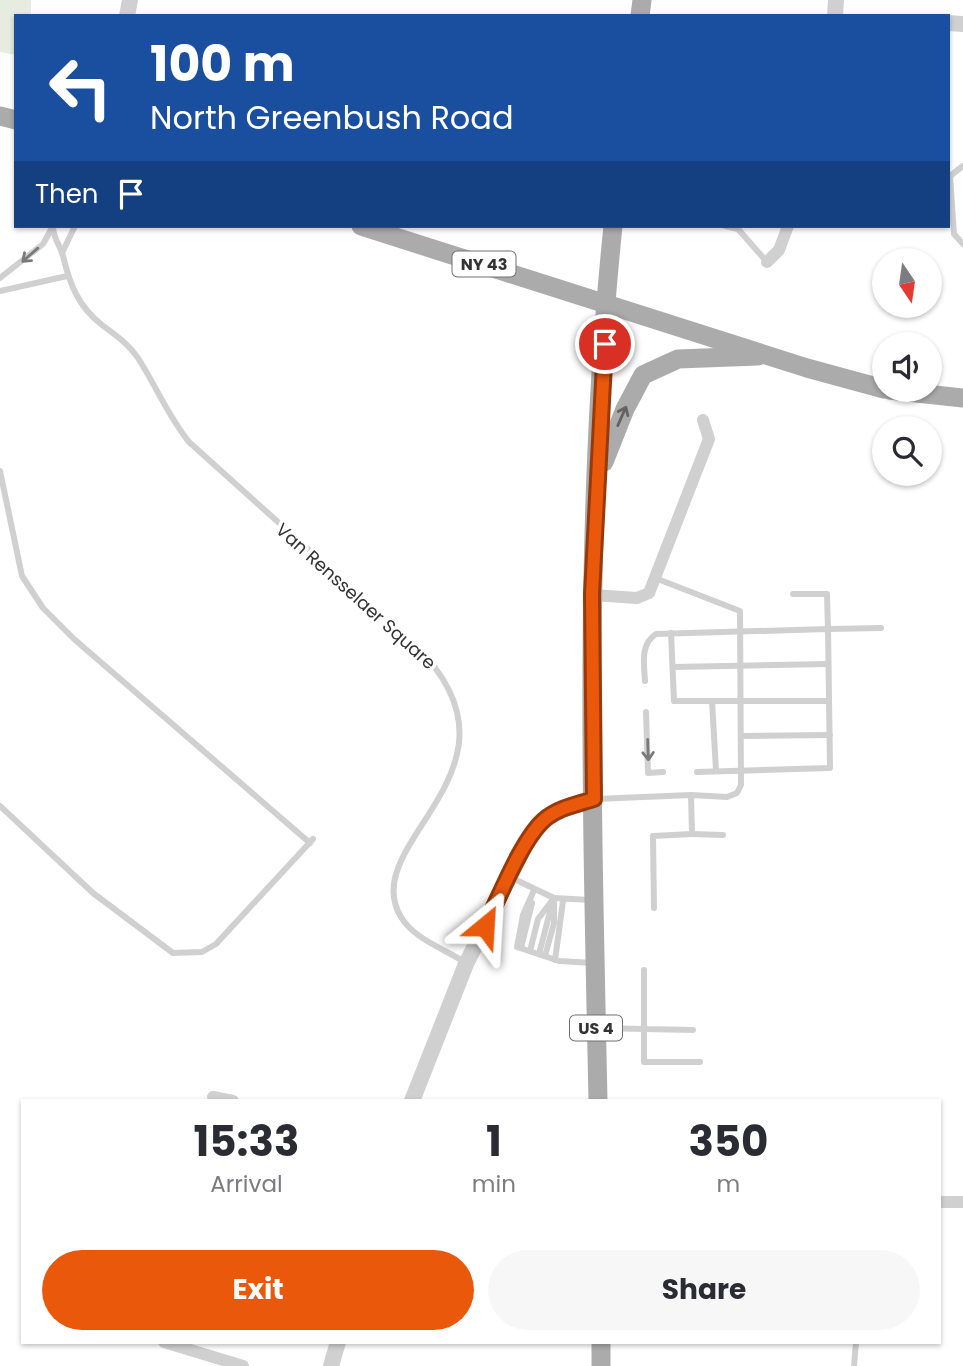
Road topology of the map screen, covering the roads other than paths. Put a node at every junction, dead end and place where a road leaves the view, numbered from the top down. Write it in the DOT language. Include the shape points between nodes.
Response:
graph roads {
  1 [pos="963,166"];
  2 [pos="52,228"];
  3 [pos="53,228"];
  4 [pos="74,228"];
  5 [pos="367,228"];
  6 [pos="614,228"];
  7 [pos="738,228"];
  8 [pos="787,228"];
  9 [pos="963,244"];
  10 [pos="62,253"];
  11 [pos="766,262"];
  12 [pos="67,276"];
  13 [pos="0,278"];
  14 [pos="0,292"];
  15 [pos="606,302"];
  16 [pos="768,355"];
  17 [pos="872,386"];
  18 [pos="942,396"];
  19 [pos="963,398"];
  20 [pos="703,420"];
  21 [pos="0,471"];
  22 [pos="597,479"];
  23 [pos="655,578"];
  24 [pos="592,594"];
  25 [pos="793,594"];
  26 [pos="881,628"];
  27 [pos="828,629"];
  28 [pos="741,630"];
  29 [pos="671,633"];
  30 [pos="828,664"];
  31 [pos="739,666"];
  32 [pos="673,667"];
  33 [pos="645,681"];
  34 [pos="740,700"];
  35 [pos="712,701"];
  36 [pos="828,701"];
  37 [pos="646,712"];
  38 [pos="830,735"];
  39 [pos="742,736"];
  40 [pos="743,769"];
  41 [pos="716,770"];
  42 [pos="663,772"];
  43 [pos="697,772"];
  44 [pos="691,795"];
  45 [pos="594,799"];
  46 [pos="0,806"];
  47 [pos="692,834"];
  48 [pos="723,835"];
  49 [pos="510,877"];
  50 [pos="534,890"];
  51 [pos="554,898"];
  52 [pos="595,900"];
  53 [pos="563,901"];
  54 [pos="654,908"];
  55 [pos="530,951"];
  56 [pos="542,955"];
  57 [pos="555,960"];
  58 [pos="595,963"];
  59 [pos="466,964"];
  60 [pos="644,970"];
  61 [pos="596,1028"];
  62 [pos="644,1029"];
  63 [pos="693,1030"];
  64 [pos="700,1062"];
  65 [pos="213,1097"];
  66 [pos="223,1099"];
  67 [pos="413,1099"];
  68 [pos="598,1099"];
  69 [pos="941,1202"];
  70 [pos="963,1202"];
  71 [pos="171,1344"];
  72 [pos="337,1344"];
  73 [pos="601,1344"];
  74 [pos="856,1344"];
  75 [pos="243,1366"];
  76 [pos="331,1366"];
  77 [pos="601,1366"];
  78 [pos="855,1366"];
  1 -- 9 [label="lane" via="950,176 954,234"];
  2 -- 13 [label="lane, one-way" via="43,244"];
  3 -- 10 [label="lane, Van Rensselaer Square"];
  4 -- 10 [label="lane"];
  5 -- 15 [label="main road, NY 43"];
  6 -- 15 [label="main road, US 4"];
  7 -- 11 [label="lane"];
  8 -- 11 [label="street" via="779,250"];
  10 -- 12 [label="lane, Van Rensselaer Square"];
  12 -- 14 [label="lane"];
  12 -- 59 [label="lane, Van Rensselaer Square" via="83,307 137,357 188,442 417,647 446,681 458,724 455,766 397,868 393,895 411,930"];
  15 -- 16 [label="main road, NY 43"];
  15 -- 22 [label="main road, US 4"];
  16 -- 17 [label="main road, NY 43"];
  22 -- 16 [label="main road, one-way" via="643,375 678,359"];
  18 -- 19 [label="main road, NY 43"];
  20 -- 23 [label="street" via="709,439"];
  21 -- 46 [label="lane" via="22,576 43,608 312,841 216,944 202,951 173,953 93,893"];
  22 -- 24 [label="main road, US 4"];
  23 -- 24 [label="street" via="649,593 636,597"];
  23 -- 28 [label="lane" via="740,611"];
  24 -- 45 [label="main road, US 4"];
  25 -- 27 [label="lane" via="827,594"];
  26 -- 27 [label="lane"];
  27 -- 28 [label="lane"];
  27 -- 30 [label="lane"];
  28 -- 29 [label="lane"];
  28 -- 31 [label="lane"];
  29 -- 32 [label="lane"];
  29 -- 33 [label="lane" via="648,639"];
  30 -- 31 [label="lane"];
  30 -- 36 [label="lane"];
  31 -- 32 [label="lane"];
  31 -- 34 [label="lane"];
  32 -- 35 [label="lane" via="674,701"];
  34 -- 35 [label="lane"];
  34 -- 36 [label="lane"];
  34 -- 39 [label="lane"];
  35 -- 41 [label="lane"];
  36 -- 38 [label="lane"];
  37 -- 42 [label="lane, one-way" via="648,773"];
  38 -- 39 [label="lane"];
  38 -- 40 [label="lane" via="830,768"];
  39 -- 40 [label="lane"];
  40 -- 41 [label="lane"];
  40 -- 44 [label="lane" via="737,793 727,797"];
  41 -- 43 [label="lane"];
  44 -- 45 [label="lane"];
  44 -- 47 [label="lane"];
  45 -- 49 [label="street" via="544,820"];
  45 -- 52 [label="main road, US 4"];
  47 -- 48 [label="lane"];
  47 -- 54 [label="lane" via="653,836"];
  49 -- 50 [label="lane"];
  49 -- 59 [label="street"];
  50 -- 51 [label="lane"];
  50 -- 55 [label="lane" via="517,947"];
  51 -- 53 [label="lane"];
  51 -- 55 [label="lane" via="538,919"];
  51 -- 56 [label="lane" via="554,923"];
  52 -- 53 [label="lane"];
  52 -- 58 [label="main road, US 4"];
  53 -- 57 [label="lane"];
  55 -- 56 [label="lane"];
  56 -- 57 [label="lane"];
  57 -- 58 [label="lane"];
  58 -- 61 [label="main road, US 4"];
  59 -- 67 [label="street"];
  60 -- 62 [label="lane"];
  61 -- 62 [label="lane"];
  61 -- 68 [label="main road, US 4"];
  62 -- 63 [label="lane"];
  62 -- 64 [label="lane" via="644,1062"];
  65 -- 66 [label="street"];
  69 -- 70 [label="street"];
  71 -- 75 [label="street"];
  72 -- 76 [label="street"];
  73 -- 77 [label="main road"];
  74 -- 78 [label="lane"];
}
